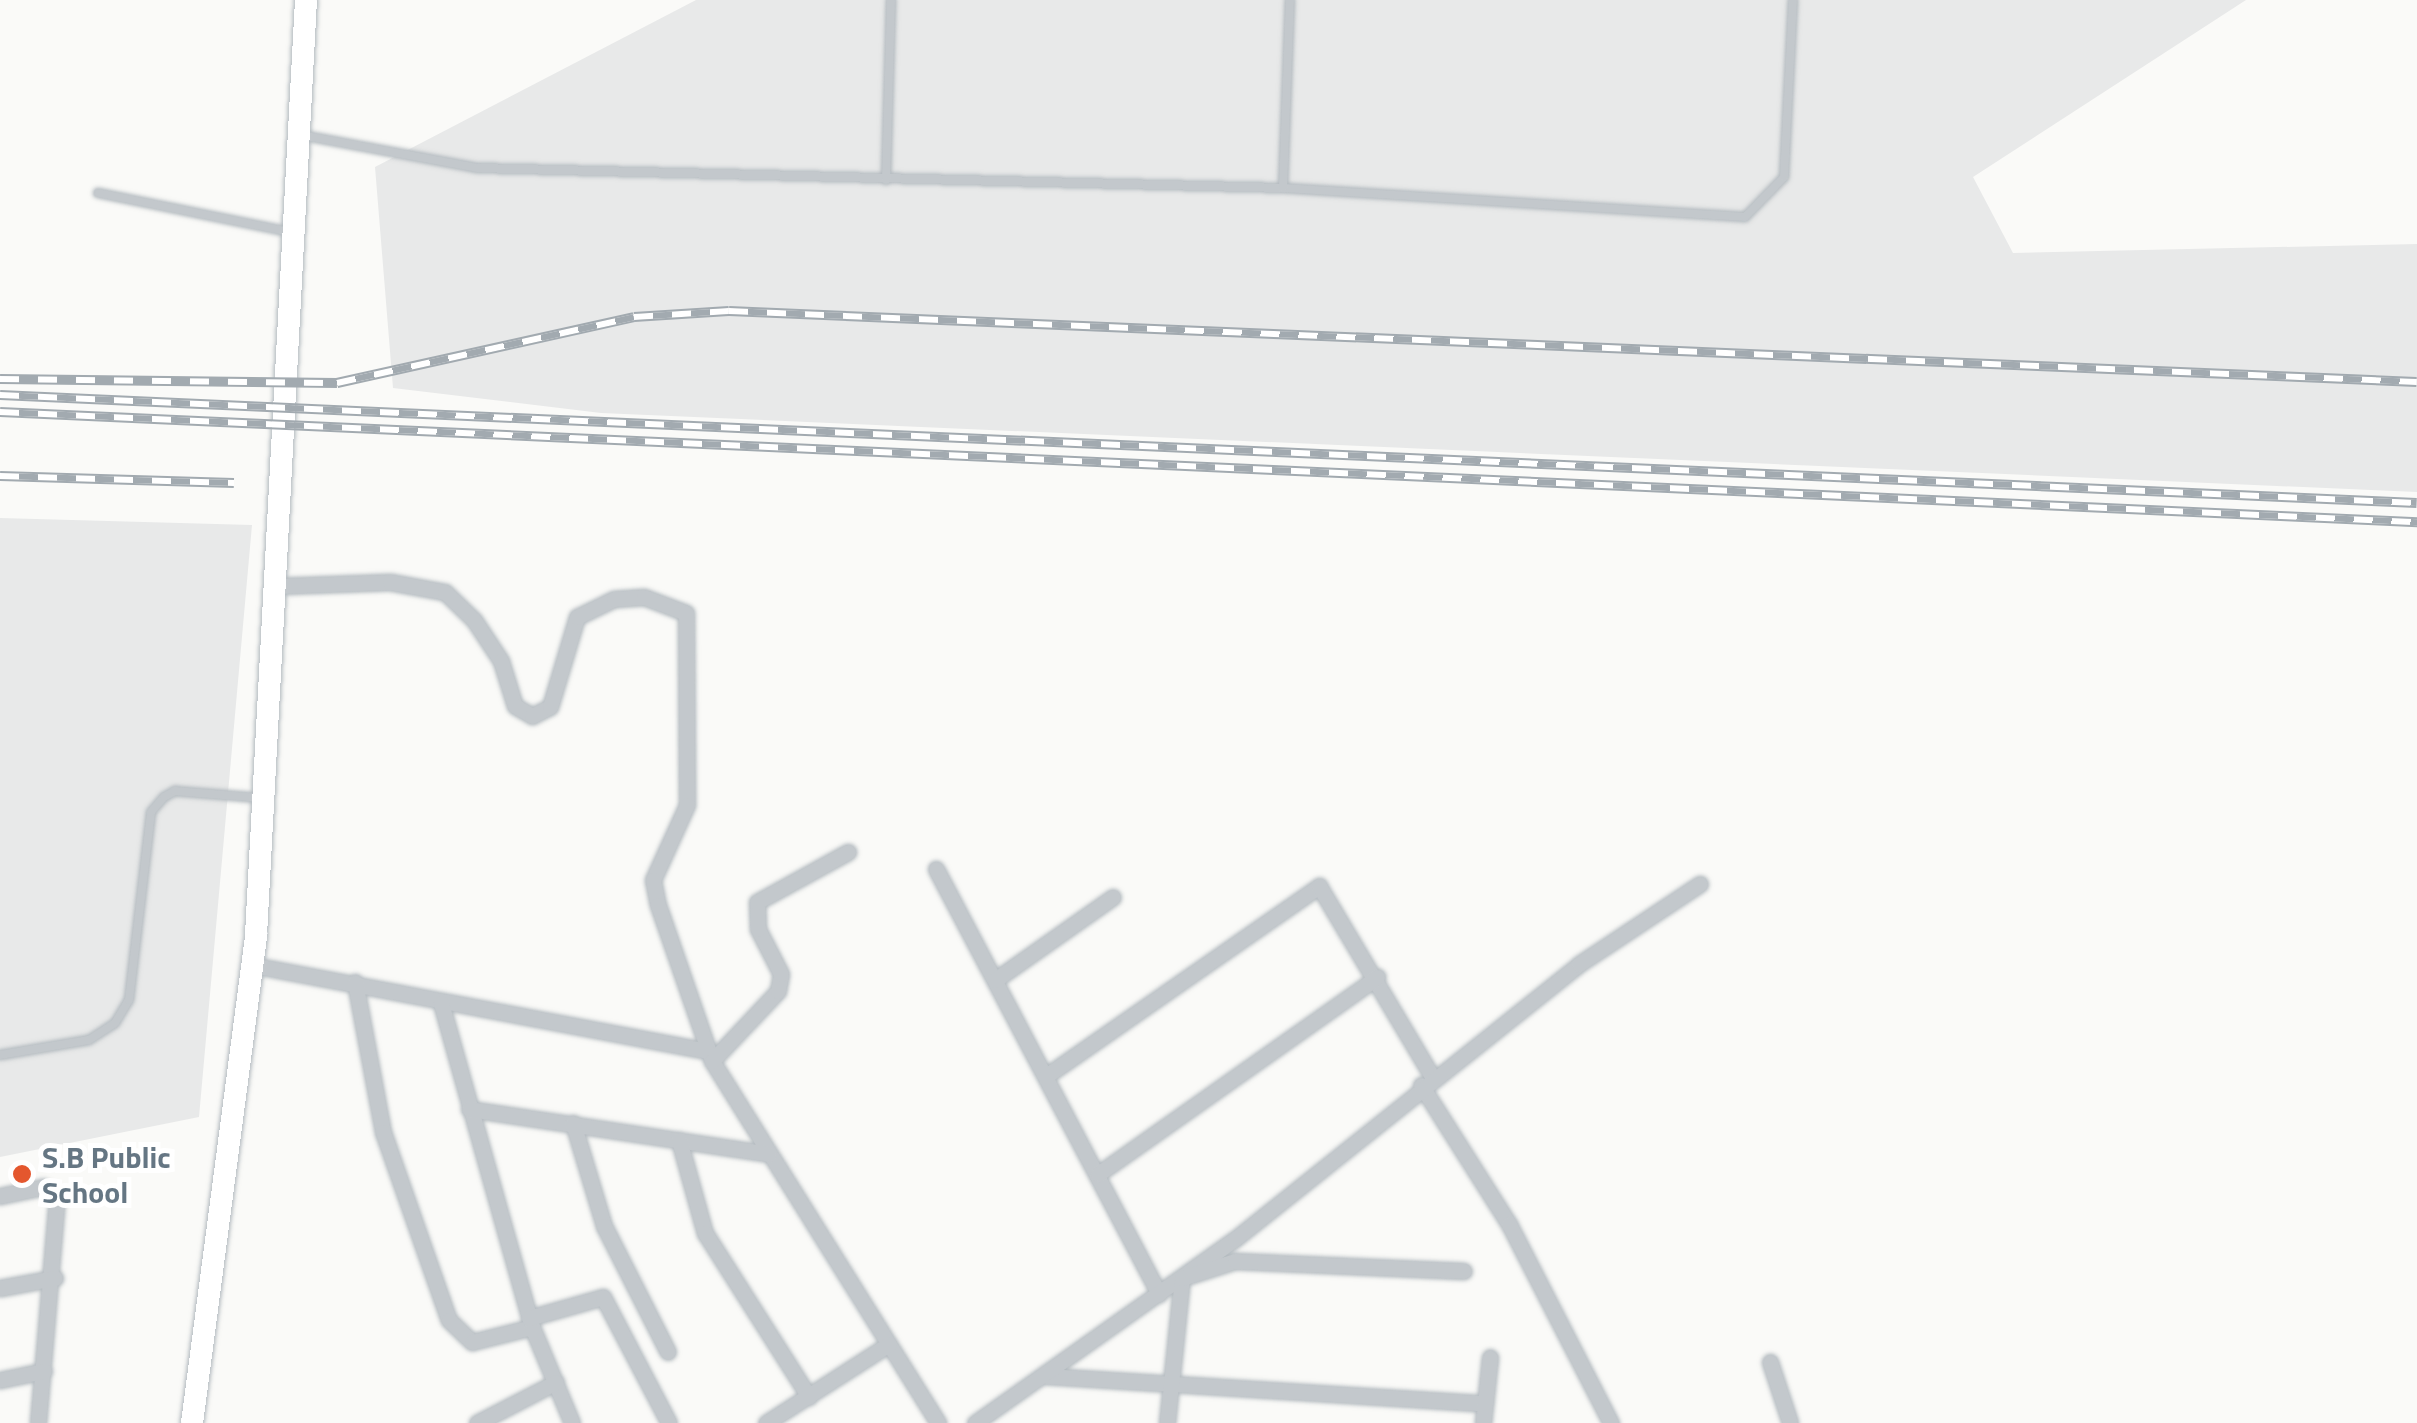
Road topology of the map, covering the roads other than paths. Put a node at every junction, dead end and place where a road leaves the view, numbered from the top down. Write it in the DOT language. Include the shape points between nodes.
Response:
graph roads {
  1 [pos="306,0"];
  2 [pos="891,0"];
  3 [pos="1290,0"];
  4 [pos="1793,0"];
  5 [pos="296,134"];
  6 [pos="886,180"];
  7 [pos="1283,188"];
  8 [pos="98,193"];
  9 [pos="290,232"];
  10 [pos="278,586"];
  11 [pos="264,798"];
  12 [pos="848,852"];
  13 [pos="936,869"];
  14 [pos="1700,884"];
  15 [pos="1112,897"];
  16 [pos="252,965"];
  17 [pos="1376,977"];
  18 [pos="995,980"];
  19 [pos="356,982"];
  20 [pos="442,1004"];
  21 [pos="0,1055"];
  22 [pos="709,1056"];
  23 [pos="1046,1076"];
  24 [pos="1426,1081"];
  25 [pos="469,1108"];
  26 [pos="573,1123"];
  27 [pos="679,1140"];
  28 [pos="769,1154"];
  29 [pos="1098,1174"];
  30 [pos="0,1196"];
  31 [pos="1464,1271"];
  32 [pos="54,1278"];
  33 [pos="1182,1278"];
  34 [pos="0,1288"];
  35 [pos="1159,1294"];
  36 [pos="530,1322"];
  37 [pos="889,1344"];
  38 [pos="668,1352"];
  39 [pos="1490,1357"];
  40 [pos="1770,1362"];
  41 [pos="44,1371"];
  42 [pos="1046,1376"];
  43 [pos="0,1380"];
  44 [pos="556,1382"];
  45 [pos="1172,1384"];
  46 [pos="809,1396"];
  47 [pos="1485,1404"];
  48 [pos="38,1423"];
  49 [pos="192,1423"];
  50 [pos="477,1423"];
  51 [pos="572,1423"];
  52 [pos="670,1423"];
  53 [pos="766,1423"];
  54 [pos="938,1423"];
  55 [pos="974,1423"];
  56 [pos="1167,1423"];
  57 [pos="1483,1423"];
  58 [pos="1611,1423"];
  59 [pos="1790,1423"];
  1 -- 5 [label="main road"];
  2 -- 6 [label="lane"];
  3 -- 7 [label="lane"];
  4 -- 7 [label="lane" via="1784,177 1745,217"];
  5 -- 6 [label="lane" via="477,168"];
  5 -- 9 [label="main road"];
  6 -- 7 [label="lane"];
  8 -- 9 [label="lane"];
  9 -- 10 [label="main road"];
  10 -- 11 [label="main road"];
  10 -- 22 [label="street" via="390,582 444,592 474,620 501,660 515,706 532,716 550,707 577,617 614,600 644,597 686,612 686,805 653,880"];
  11 -- 16 [label="main road"];
  11 -- 21 [label="lane" via="175,791 164,797 151,812 129,1000 115,1022 89,1040"];
  12 -- 22 [label="street" via="757,902 758,929 781,974 778,991"];
  13 -- 18 [label="street"];
  14 -- 24 [label="street"];
  15 -- 18 [label="street"];
  16 -- 19 [label="street"];
  16 -- 49 [label="main road"];
  17 -- 23 [label="street" via="1328,892 1305,890"];
  17 -- 24 [label="street"];
  17 -- 29 [label="street"];
  18 -- 23 [label="street"];
  19 -- 20 [label="street"];
  19 -- 36 [label="street" via="383,1132 448,1320 472,1342"];
  20 -- 22 [label="street"];
  20 -- 25 [label="street"];
  22 -- 28 [label="street"];
  23 -- 29 [label="street"];
  24 -- 33 [label="street"];
  24 -- 58 [label="street"];
  25 -- 26 [label="street"];
  25 -- 36 [label="street"];
  26 -- 27 [label="street"];
  26 -- 38 [label="street" via="604,1226"];
  27 -- 28 [label="street"];
  27 -- 46 [label="street" via="705,1232"];
  28 -- 37 [label="street"];
  29 -- 35 [label="street"];
  30 -- 32 [label="street" via="43,1187 57,1196"];
  31 -- 33 [label="street" via="1236,1261"];
  32 -- 34 [label="street"];
  32 -- 41 [label="street"];
  33 -- 35 [label="street"];
  33 -- 45 [label="street"];
  35 -- 42 [label="street"];
  36 -- 44 [label="street"];
  36 -- 52 [label="street" via="603,1297"];
  37 -- 46 [label="street"];
  37 -- 54 [label="street"];
  39 -- 47 [label="street"];
  40 -- 59 [label="street"];
  41 -- 43 [label="street"];
  41 -- 48 [label="street"];
  42 -- 45 [label="street"];
  42 -- 55 [label="street"];
  44 -- 50 [label="street"];
  44 -- 51 [label="street"];
  45 -- 47 [label="street"];
  45 -- 56 [label="street"];
  46 -- 53 [label="street"];
  47 -- 57 [label="street"];
}
